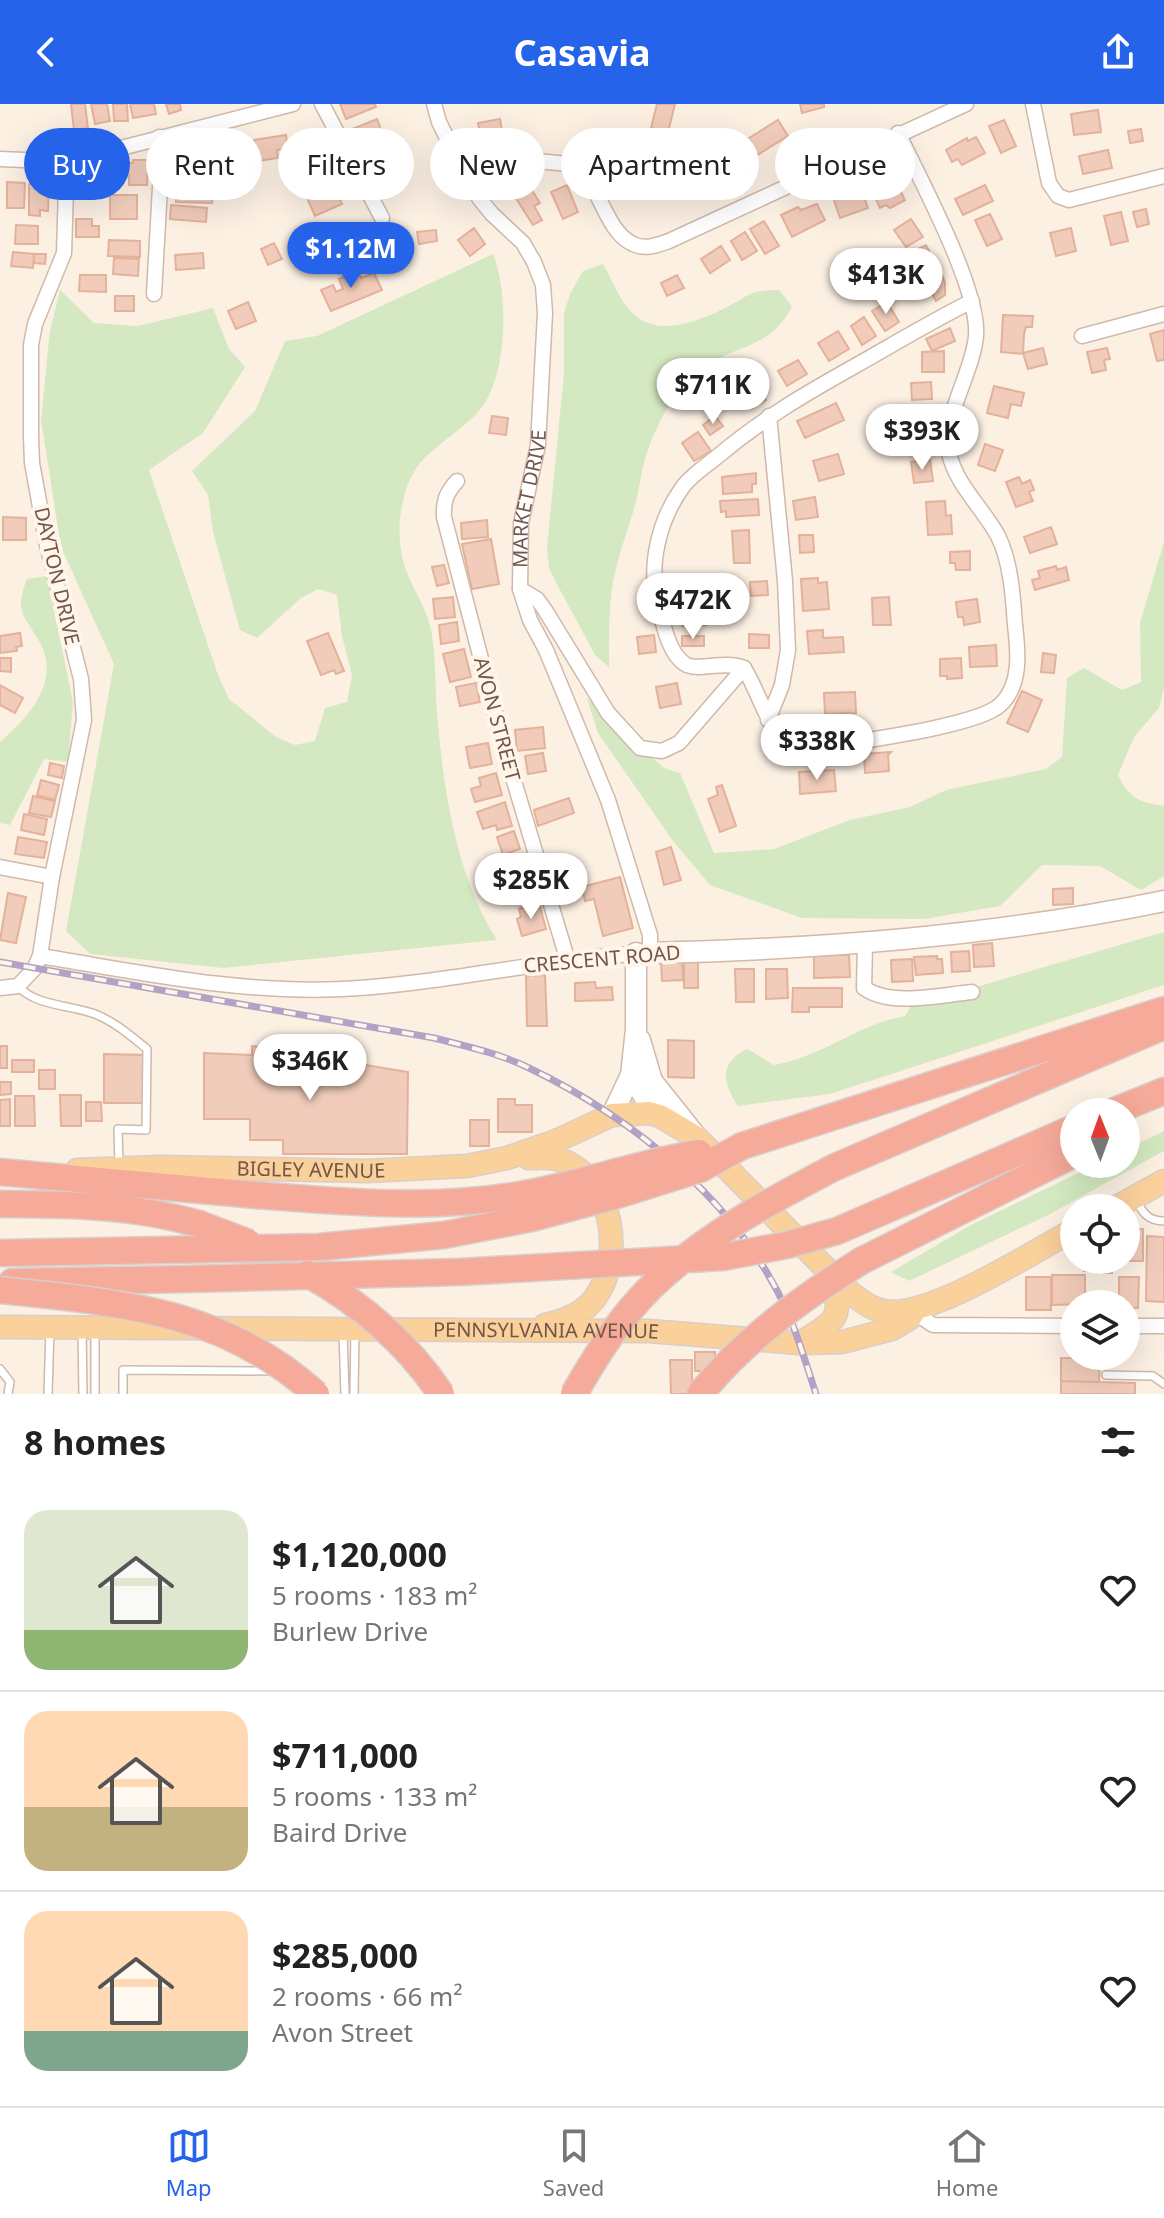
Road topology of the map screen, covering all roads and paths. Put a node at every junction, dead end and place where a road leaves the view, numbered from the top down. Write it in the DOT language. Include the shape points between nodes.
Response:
graph roads {
  1 [pos="293,104"];
  2 [pos="322,104"];
  3 [pos="434,104"];
  4 [pos="1033,104"];
  5 [pos="963,105"];
  6 [pos="196,128"];
  7 [pos="444,128"];
  8 [pos="910,128"];
  9 [pos="0,159"];
  10 [pos="24,160"];
  11 [pos="545,161"];
  12 [pos="915,172"];
  13 [pos="1164,176"];
  14 [pos="775,191"];
  15 [pos="66,200"];
  16 [pos="159,200"];
  17 [pos="481,200"];
  18 [pos="382,218"];
  19 [pos="154,294"];
  20 [pos="972,301"];
  21 [pos="1164,314"];
  22 [pos="1082,336"];
  23 [pos="769,416"];
  24 [pos="457,481"];
  25 [pos="520,589"];
  26 [pos="744,668"];
  27 [pos="768,720"];
  28 [pos="0,867"];
  29 [pos="52,877"];
  30 [pos="1164,901"];
  31 [pos="865,944"];
  32 [pos="643,953"];
  33 [pos="40,956"];
  34 [pos="567,958"];
  35 [pos="18,986"];
  36 [pos="0,988"];
  37 [pos="972,992"];
  38 [pos="1164,1010"];
  39 [pos="1164,1026"];
  40 [pos="636,1029"];
  41 [pos="631,1075"];
  42 [pos="1164,1091"];
  43 [pos="1164,1100"];
  44 [pos="1140,1101"];
  45 [pos="612,1115"];
  46 [pos="1140,1115"];
  47 [pos="660,1116"];
  48 [pos="1060,1134"];
  49 [pos="697,1138"];
  50 [pos="742,1146"];
  51 [pos="507,1158"];
  52 [pos="1060,1161"];
  53 [pos="119,1168"];
  54 [pos="0,1172"];
  55 [pos="1164,1181"];
  56 [pos="1140,1194"];
  57 [pos="0,1204"];
  58 [pos="1140,1213"];
  59 [pos="1164,1221"];
  60 [pos="1060,1238"];
  61 [pos="0,1253"];
  62 [pos="831,1273"];
  63 [pos="0,1283"];
  64 [pos="0,1290"];
  65 [pos="916,1309"];
  66 [pos="933,1325"];
  67 [pos="1060,1326"];
  68 [pos="1140,1326"];
  69 [pos="1164,1326"];
  70 [pos="0,1327"];
  71 [pos="50,1327"];
  72 [pos="88,1327"];
  73 [pos="892,1329"];
  74 [pos="349,1330"];
  75 [pos="516,1331"];
  76 [pos="799,1343"];
  77 [pos="0,1369"];
  78 [pos="295,1371"];
  79 [pos="1106,1375"];
  80 [pos="1164,1384"];
  81 [pos="312,1390"];
  82 [pos="8,1394"];
  83 [pos="48,1394"];
  84 [pos="83,1394"];
  85 [pos="95,1394"];
  86 [pos="123,1394"];
  87 [pos="345,1394"];
  88 [pos="354,1394"];
  89 [pos="441,1394"];
  90 [pos="574,1394"];
  91 [pos="700,1394"];
  1 -- 6 [label="street"];
  2 -- 18 [label="street"];
  3 -- 7 [label="street, MARKET DRIVE"];
  4 -- 13 [label="street" via="1049,183 1058,196 1069,200"];
  5 -- 8 [label="street"];
  9 -- 10 [label="street"];
  11 -- 14 [label="street" via="574,166 616,230 633,244 647,247"];
  12 -- 20 [label="street"];
  15 -- 29 [label="street, DAYTON DRIVE" via="64,253 31,345 32,463 84,702"];
  16 -- 19 [label="street"];
  17 -- 25 [label="street, MARKET DRIVE" via="523,243 543,285 538,445 521,523"];
  20 -- 23 [label="street"];
  20 -- 27 [label="street" via="976,335 949,432 949,450 954,468 1005,555 1018,657 1015,680 1002,704 964,722 813,749 796,744"];
  21 -- 22 [label="street"];
  23 -- 26 [label="street" via="683,485 661,532 654,563 654,589 664,626 684,664 733,663"];
  23 -- 27 [label="street" via="788,650"];
  24 -- 34 [label="street, AVON STREET" via="443,504 444,517 501,737"];
  25 -- 26 [label="street" via="537,599 608,713 640,748 662,751 679,743"];
  25 -- 32 [label="street, MARKET DRIVE" via="608,800 650,935"];
  26 -- 27 [label="street"];
  28 -- 29 [label="street"];
  29 -- 33 [label="street, DAYTON DRIVE"];
  30 -- 31 [label="street, CRESCENT ROAD" via="1074,919"];
  31 -- 32 [label="street, CRESCENT ROAD"];
  31 -- 37 [label="street" via="864,988 875,995 889,999"];
  32 -- 34 [label="street, CRESCENT ROAD"];
  32 -- 40 [label="street, MARKET DRIVE"];
  33 -- 34 [label="street, CRESCENT ROAD" via="286,990 388,985"];
  33 -- 35 [label="street, DAYTON DRIVE"];
  35 -- 36 [label="street"];
  35 -- 53 [label="lane" via="30,997 95,1014 147,1049 146,1130 118,1129"];
  38 -- 50 [label="highway"];
  39 -- 90 [label="highway, bridge" via="835,1167 717,1233 661,1278 620,1324"];
  40 -- 41 [label="street"];
  40 -- 49 [label="street" via="652,1081"];
  41 -- 45 [label="street"];
  41 -- 47 [label="street"];
  42 -- 44 [label="highway"];
  43 -- 46 [label="highway"];
  45 -- 47 [label="main road, BIGLEY AVENUE"];
  45 -- 51 [label="main road, BIGLEY AVENUE"];
  47 -- 49 [label="main road"];
  48 -- 63 [label="highway, bridge" via="837,1231 723,1257 459,1272"];
  49 -- 62 [label="main road"];
  50 -- 54 [label="highway, bridge" via="565,1187 440,1204 361,1203"];
  50 -- 61 [label="highway, bridge" via="700,1169 614,1196 444,1235 319,1247"];
  51 -- 53 [label="main road, BIGLEY AVENUE" via="467,1166 367,1171"];
  51 -- 75 [label="main road" via="554,1157 570,1163 591,1178 610,1224 611,1246 597,1296 563,1321"];
  52 -- 91 [label="highway, bridge" via="815,1289 724,1364"];
  53 -- 54 [label="main road, BIGLEY AVENUE"];
  55 -- 56 [label="main road"];
  57 -- 89 [label="highway, bridge" via="135,1210 199,1224 273,1255 350,1301 403,1346"];
  58 -- 59 [label="lane"];
  60 -- 65 [label="main road" via="948,1298"];
  62 -- 65 [label="main road" via="870,1307"];
  62 -- 76 [label="main road" via="838,1310 832,1321"];
  64 -- 81 [label="highway, bridge" via="154,1310 210,1327 270,1357"];
  65 -- 66 [label="street"];
  65 -- 73 [label="main road, PENNSYLVANIA AVENUE"];
  66 -- 67 [label="street"];
  66 -- 73 [label="street"];
  68 -- 69 [label="street"];
  70 -- 71 [label="main road, PENNSYLVANIA AVENUE"];
  71 -- 72 [label="main road, PENNSYLVANIA AVENUE"];
  71 -- 83 [label="lane"];
  72 -- 74 [label="main road, PENNSYLVANIA AVENUE"];
  72 -- 84 [label="lane"];
  72 -- 85 [label="lane"];
  73 -- 76 [label="main road, PENNSYLVANIA AVENUE" via="842,1342"];
  74 -- 75 [label="main road, PENNSYLVANIA AVENUE"];
  74 -- 87 [label="lane"];
  74 -- 88 [label="lane"];
  75 -- 76 [label="main road, PENNSYLVANIA AVENUE" via="649,1331"];
  77 -- 82 [label="lane" via="10,1382"];
  78 -- 86 [label="lane" via="123,1370"];
  79 -- 80 [label="lane" via="1153,1376"];
}
